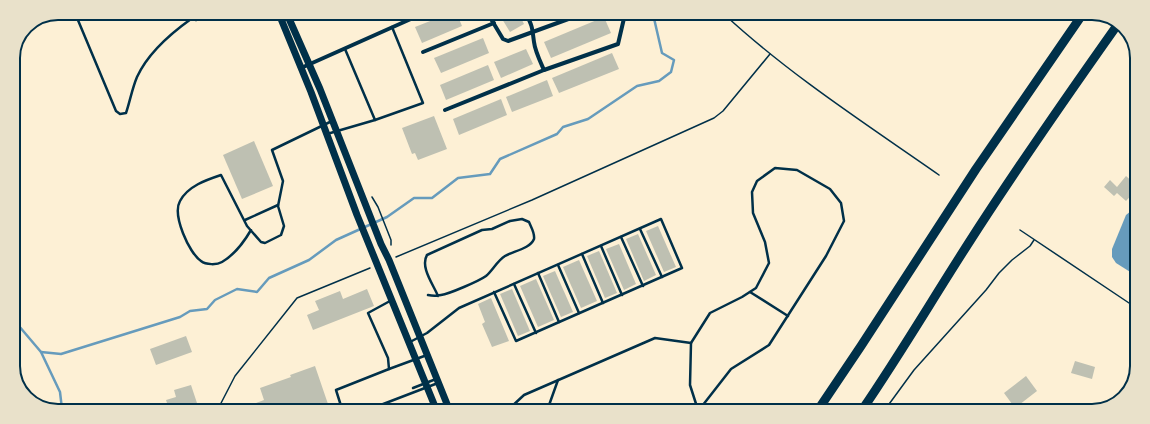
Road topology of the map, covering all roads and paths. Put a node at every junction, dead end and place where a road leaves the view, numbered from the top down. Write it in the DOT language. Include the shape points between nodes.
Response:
graph roads {
  1 [pos="78,20"];
  2 [pos="188,20"];
  3 [pos="281,20"];
  4 [pos="291,20"];
  5 [pos="408,20"];
  6 [pos="492,20"];
  7 [pos="530,20"];
  8 [pos="567,20"];
  9 [pos="624,20"];
  10 [pos="730,20"];
  11 [pos="1079,20"];
  12 [pos="494,23"];
  13 [pos="392,27"];
  14 [pos="1115,28"];
  15 [pos="534,32"];
  16 [pos="345,48"];
  17 [pos="423,52"];
  18 [pos="770,54"];
  19 [pos="310,64"];
  20 [pos="301,68"];
  21 [pos="544,70"];
  22 [pos="445,110"];
  23 [pos="375,120"];
  24 [pos="333,121"];
  25 [pos="323,125"];
  26 [pos="336,130"];
  27 [pos="326,134"];
  28 [pos="939,175"];
  29 [pos="278,205"];
  30 [pos="378,207"];
  31 [pos="245,220"];
  32 [pos="640,229"];
  33 [pos="251,230"];
  34 [pos="1020,230"];
  35 [pos="621,237"];
  36 [pos="391,240"];
  37 [pos="1034,240"];
  38 [pos="601,246"];
  39 [pos="582,254"];
  40 [pos="393,259"];
  41 [pos="558,265"];
  42 [pos="372,268"];
  43 [pos="538,274"];
  44 [pos="662,277"];
  45 [pos="514,284"];
  46 [pos="643,286"];
  47 [pos="494,292"];
  48 [pos="750,292"];
  49 [pos="428,295"];
  50 [pos="622,295"];
  51 [pos="438,296"];
  52 [pos="392,300"];
  53 [pos="603,303"];
  54 [pos="1130,305"];
  55 [pos="579,313"];
  56 [pos="788,316"];
  57 [pos="560,322"];
  58 [pos="536,332"];
  59 [pos="420,337"];
  60 [pos="410,342"];
  61 [pos="691,343"];
  62 [pos="427,355"];
  63 [pos="416,359"];
  64 [pos="389,369"];
  65 [pos="558,379"];
  66 [pos="437,381"];
  67 [pos="427,385"];
  68 [pos="414,388"];
  69 [pos="221,404"];
  70 [pos="340,404"];
  71 [pos="383,404"];
  72 [pos="434,404"];
  73 [pos="447,404"];
  74 [pos="514,404"];
  75 [pos="550,404"];
  76 [pos="696,404"];
  77 [pos="703,404"];
  78 [pos="822,404"];
  79 [pos="866,404"];
  80 [pos="888,404"];
  1 -- 2 [label="lane" via="116,111 120,114 126,113 137,78 146,61 170,34"];
  3 -- 20 [label="main road"];
  4 -- 19 [label="main road"];
  5 -- 13 [label="street"];
  6 -- 12 [label="street"];
  7 -- 15 [label="street"];
  8 -- 15 [label="street"];
  9 -- 21 [label="street" via="618,44"];
  10 -- 18 [label="path"];
  11 -- 78 [label="highway" via="976,169"];
  12 -- 15 [label="street" via="503,39 508,41"];
  12 -- 17 [label="street"];
  13 -- 16 [label="street"];
  13 -- 23 [label="lane" via="423,102"];
  14 -- 79 [label="highway" via="1044,128"];
  15 -- 21 [label="street" via="534,43"];
  16 -- 19 [label="street"];
  16 -- 23 [label="lane"];
  18 -- 28 [label="path"];
  18 -- 40 [label="path" via="723,111 714,118"];
  19 -- 20 [label="street"];
  19 -- 24 [label="main road"];
  20 -- 25 [label="main road"];
  21 -- 22 [label="street"];
  23 -- 26 [label="lane"];
  24 -- 25 [label="lane"];
  24 -- 26 [label="main road"];
  25 -- 27 [label="main road"];
  25 -- 29 [label="lane" via="272,150 283,181"];
  26 -- 27 [label="lane"];
  26 -- 59 [label="main road"];
  27 -- 52 [label="main road"];
  29 -- 31 [label="lane"];
  29 -- 33 [label="lane" via="284,226 281,235 265,243 260,242"];
  30 -- 36 [label="path"];
  31 -- 33 [label="lane"];
  31 -- 33 [label="lane" via="221,175 187,191 179,202 177,213 182,233 194,254 202,262 221,263 243,242"];
  32 -- 35 [label="lane"];
  32 -- 44 [label="lane"];
  32 -- 44 [label="lane" via="661,220 682,268"];
  34 -- 37 [label="path"];
  35 -- 38 [label="lane"];
  35 -- 46 [label="lane"];
  37 -- 54 [label="path"];
  37 -- 80 [label="path" via="999,273 914,370"];
  38 -- 39 [label="lane"];
  38 -- 50 [label="lane"];
  39 -- 41 [label="lane"];
  39 -- 53 [label="lane"];
  41 -- 43 [label="lane"];
  41 -- 55 [label="lane"];
  42 -- 69 [label="path" via="297,298 235,376"];
  43 -- 45 [label="lane"];
  43 -- 57 [label="lane"];
  44 -- 46 [label="lane"];
  45 -- 47 [label="lane"];
  45 -- 58 [label="lane"];
  46 -- 50 [label="lane"];
  47 -- 58 [label="lane" via="516,341"];
  47 -- 59 [label="lane" via="459,308"];
  48 -- 56 [label="lane"];
  48 -- 56 [label="lane" via="756,288 769,263 765,242 753,213 752,192 757,181 775,168 797,170 830,189 841,203 844,221 826,256"];
  48 -- 61 [label="lane" via="710,313"];
  49 -- 51 [label="lane"];
  50 -- 53 [label="lane"];
  51 -- 51 [label="lane" via="486,276 499,260 528,246 534,240 529,222 522,219 510,221 492,229 482,230 427,255 425,267"];
  52 -- 60 [label="main road"];
  52 -- 64 [label="lane" via="368,313 388,358"];
  53 -- 55 [label="lane"];
  55 -- 57 [label="lane"];
  56 -- 77 [label="lane" via="770,345 731,369"];
  57 -- 58 [label="lane"];
  59 -- 60 [label="lane"];
  59 -- 62 [label="main road"];
  60 -- 63 [label="main road"];
  61 -- 65 [label="lane" via="655,338"];
  61 -- 76 [label="lane" via="690,384"];
  62 -- 63 [label="lane"];
  62 -- 66 [label="main road"];
  63 -- 64 [label="lane"];
  63 -- 67 [label="main road"];
  64 -- 70 [label="lane" via="336,390"];
  65 -- 74 [label="lane" via="524,395"];
  65 -- 75 [label="lane"];
  66 -- 67 [label="lane"];
  66 -- 73 [label="main road"];
  67 -- 68 [label="lane"];
  67 -- 71 [label="lane"];
  67 -- 72 [label="main road"];
}
